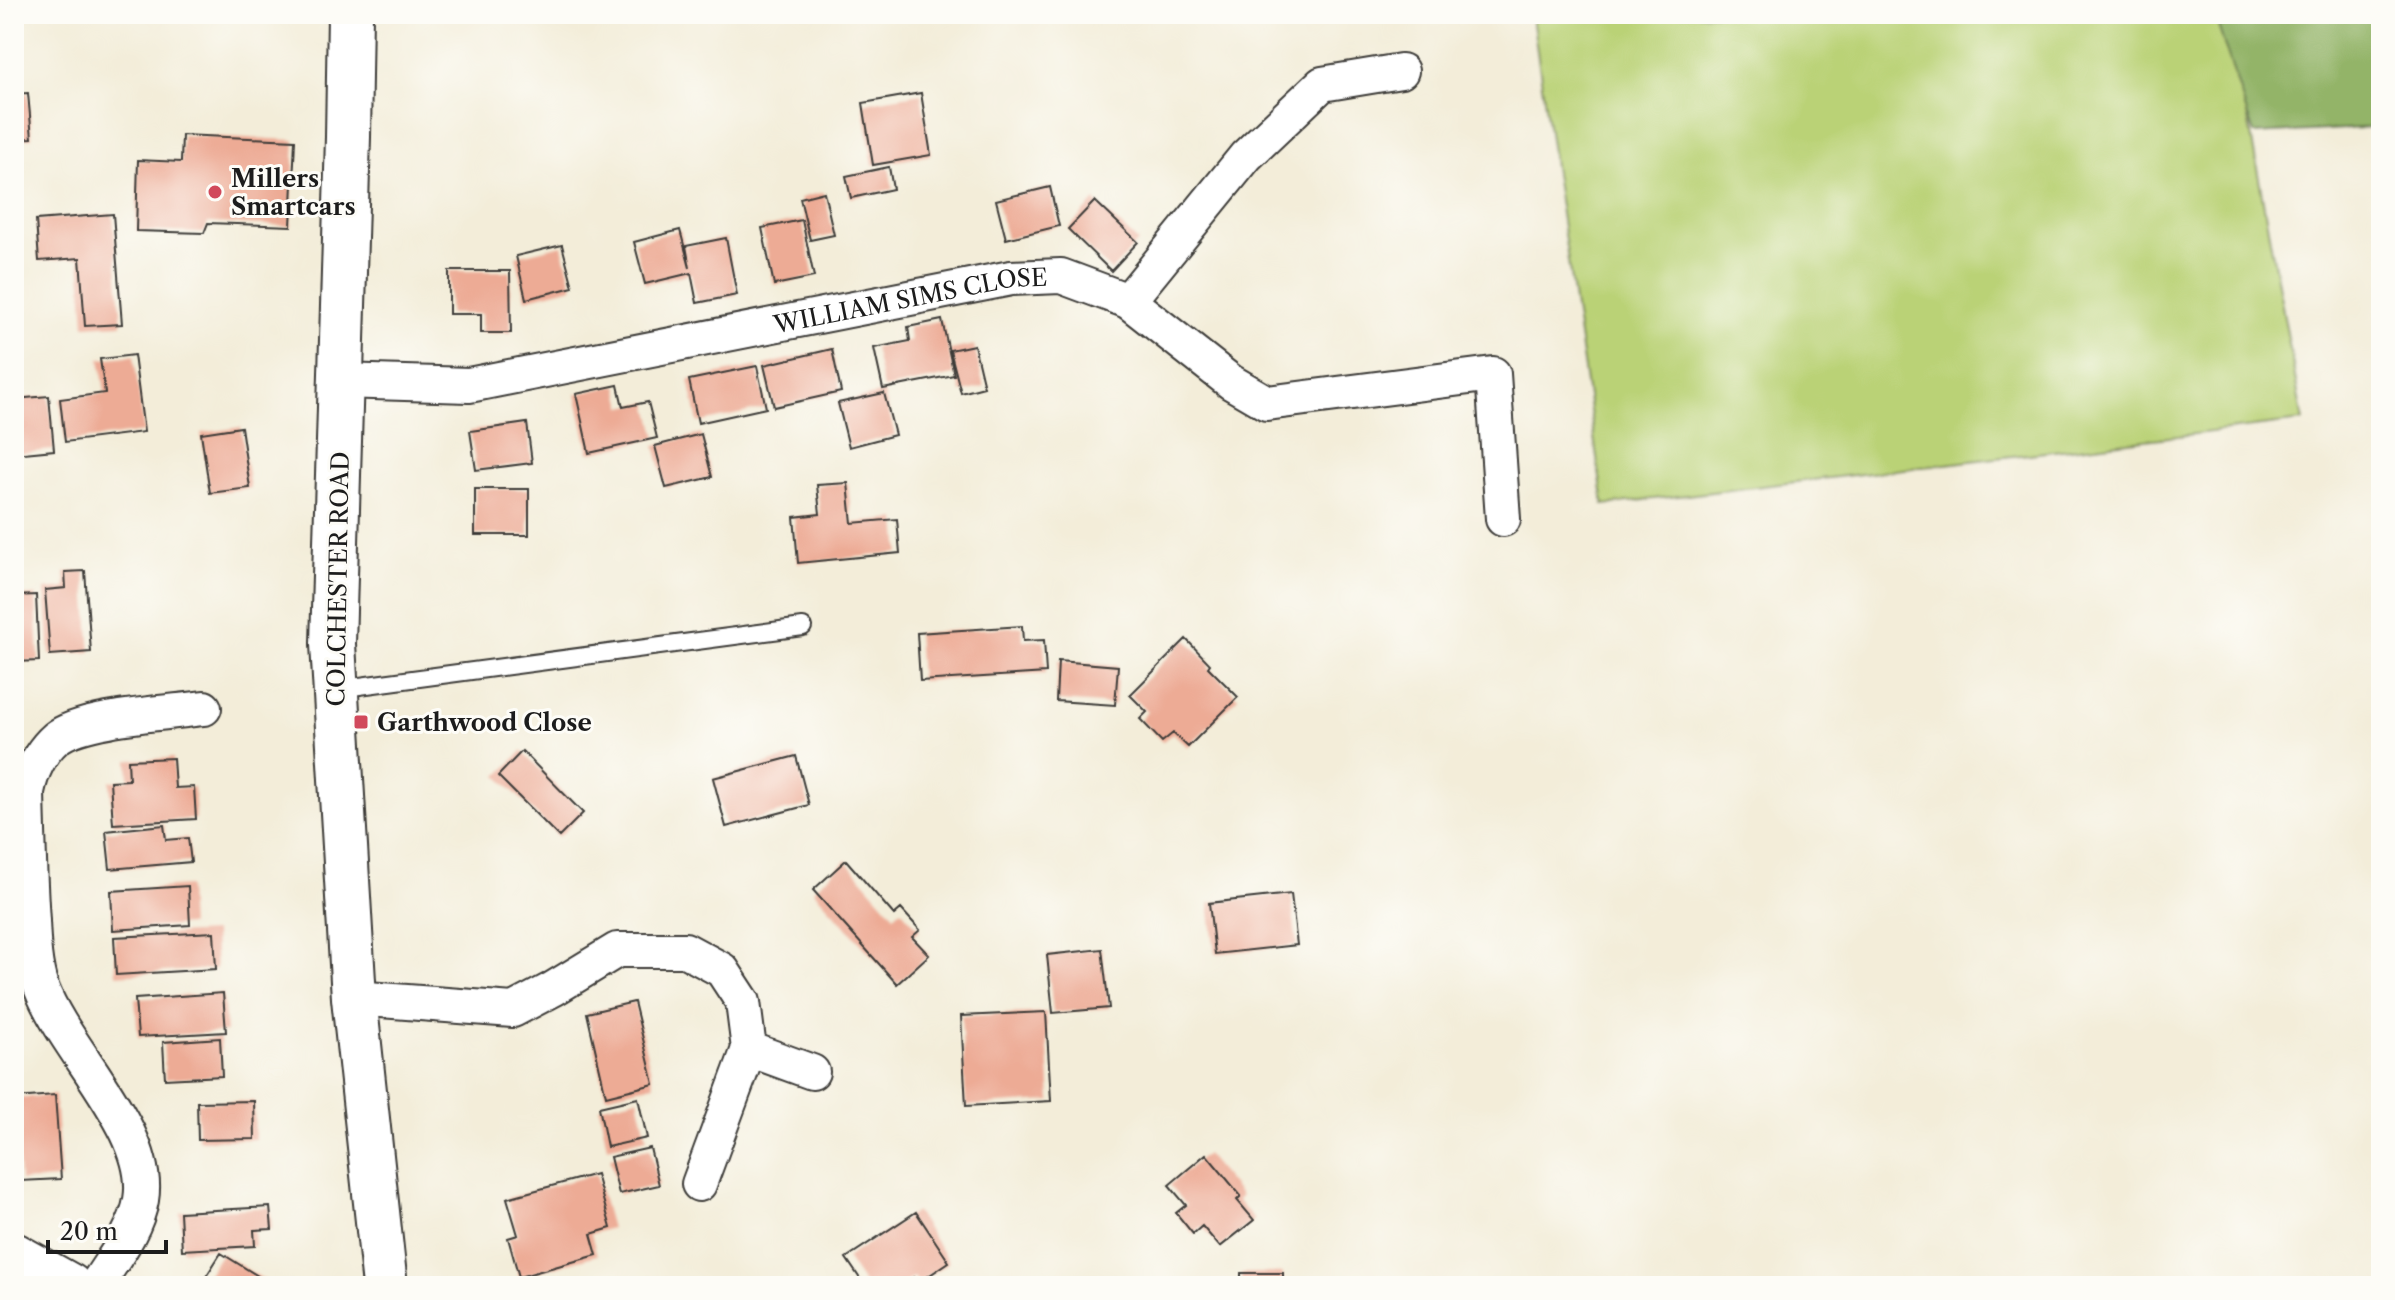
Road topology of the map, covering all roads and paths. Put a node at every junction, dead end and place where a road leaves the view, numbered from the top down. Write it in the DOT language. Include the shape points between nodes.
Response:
graph roads {
  1 [pos="350,14"];
  2 [pos="1401,71"];
  3 [pos="1128,301"];
  4 [pos="341,381"];
  5 [pos="1503,519"];
  6 [pos="803,627"];
  7 [pos="334,689"];
  8 [pos="204,708"];
  9 [pos="354,998"];
  10 [pos="749,1049"];
  11 [pos="812,1072"];
  12 [pos="699,1184"];
  13 [pos="14,1255"];
  14 [pos="70,1286"];
  15 [pos="96,1286"];
  16 [pos="385,1286"];
  1 -- 4 [label="main road, COLCHESTER ROAD"];
  2 -- 3 [label="street" via="1322,84 1246,156"];
  3 -- 4 [label="street, WILLIAM SIMS CLOSE" via="1061,276 1011,278 469,385"];
  3 -- 5 [label="street, WILLIAM SIMS CLOSE" via="1231,382 1267,403 1493,374"];
  4 -- 7 [label="main road, COLCHESTER ROAD"];
  6 -- 7 [label="lane"];
  7 -- 9 [label="main road, COLCHESTER ROAD"];
  8 -- 15 [label="street" via="72,729 56,738 32,769 27,792 33,943 41,985 141,1161 141,1202 134,1223"];
  9 -- 10 [label="street" via="513,1010 617,950 685,950 722,970 743,1002"];
  9 -- 16 [label="main road, COLCHESTER ROAD"];
  10 -- 11 [label="street"];
  10 -- 12 [label="street"];
  13 -- 14 [label="main road"];
}
